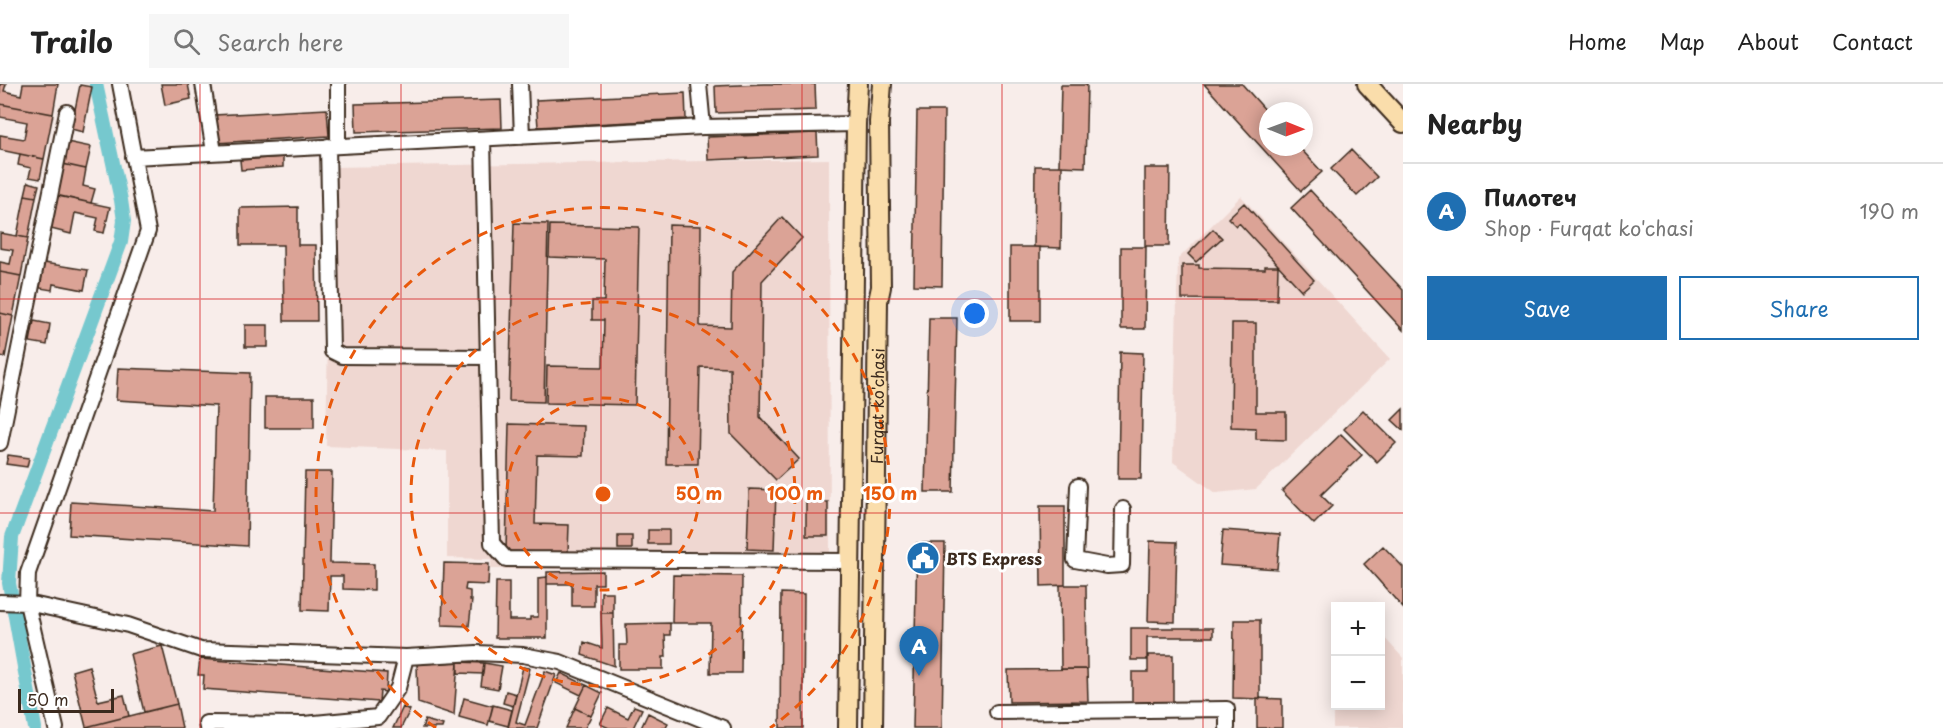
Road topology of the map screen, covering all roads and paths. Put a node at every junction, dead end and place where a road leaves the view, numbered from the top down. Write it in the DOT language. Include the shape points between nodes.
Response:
graph roads {
  1 [pos="120,84"];
  2 [pos="203,84"];
  3 [pos="338,84"];
  4 [pos="520,84"];
  5 [pos="699,84"];
  6 [pos="858,84"];
  7 [pos="882,84"];
  8 [pos="1367,84"];
  9 [pos="67,112"];
  10 [pos="1403,123"];
  11 [pos="856,124"];
  12 [pos="703,127"];
  13 [pos="522,137"];
  14 [pos="483,139"];
  15 [pos="333,145"];
  16 [pos="214,152"];
  17 [pos="133,157"];
  18 [pos="488,357"];
  19 [pos="0,366"];
  20 [pos="15,369"];
  21 [pos="0,443"];
  22 [pos="1078,486"];
  23 [pos="1123,509"];
  24 [pos="851,561"];
  25 [pos="0,602"];
  26 [pos="26,603"];
  27 [pos="406,657"];
  28 [pos="997,712"];
  29 [pos="324,725"];
  30 [pos="56,728"];
  31 [pos="207,728"];
  32 [pos="723,728"];
  33 [pos="848,728"];
  34 [pos="873,728"];
  35 [pos="1227,728"];
  1 -- 17 [label="street"];
  2 -- 16 [label="street"];
  3 -- 15 [label="street"];
  4 -- 13 [label="street"];
  5 -- 12 [label="street"];
  6 -- 11 [label="main road, Furqat ko'chasi"];
  7 -- 34 [label="main road, Furqat ko'chasi"];
  8 -- 10 [label="main road"];
  9 -- 20 [label="street"];
  11 -- 12 [label="street"];
  11 -- 24 [label="main road, Furqat ko'chasi"];
  12 -- 13 [label="street"];
  13 -- 14 [label="street"];
  14 -- 15 [label="street"];
  14 -- 18 [label="street"];
  15 -- 16 [label="street"];
  15 -- 18 [label="street" via="332,351 342,356"];
  16 -- 17 [label="street"];
  17 -- 26 [label="street" via="148,231 28,573"];
  18 -- 24 [label="street" via="492,543 506,559"];
  19 -- 20 [label="street"];
  20 -- 21 [label="street"];
  22 -- 23 [label="street" via="1076,560 1122,565"];
  24 -- 33 [label="main road, Furqat ko'chasi"];
  25 -- 26 [label="street"];
  26 -- 27 [label="street" via="128,625 201,650"];
  26 -- 30 [label="street"];
  27 -- 29 [label="street" via="398,688 378,717"];
  27 -- 32 [label="street" via="477,653 560,662"];
  28 -- 35 [label="street" via="1227,709"];
  29 -- 31 [label="street" via="206,723"];
}
